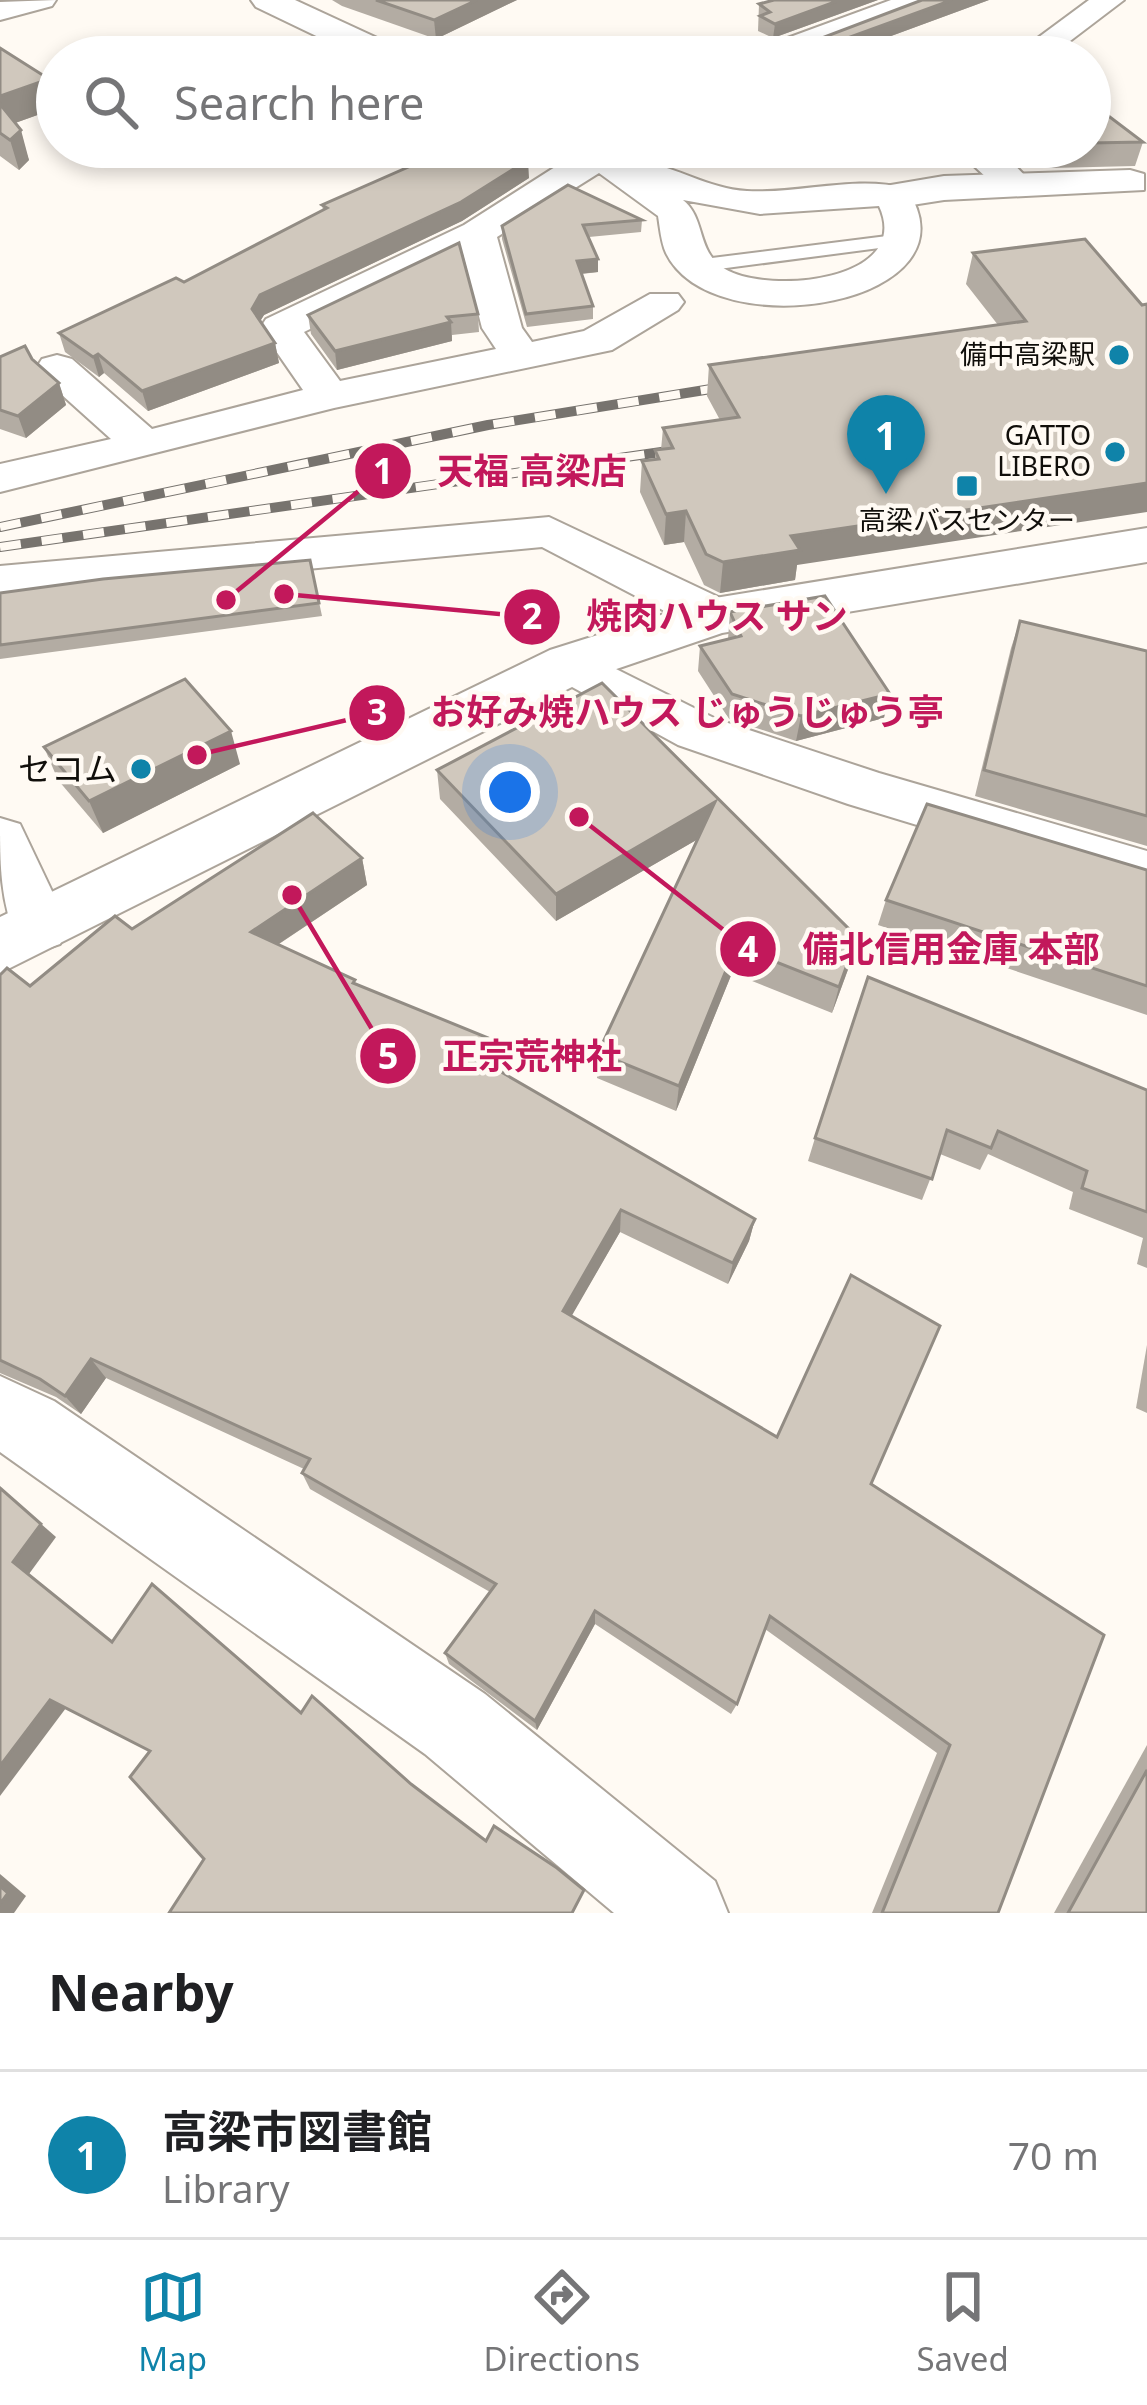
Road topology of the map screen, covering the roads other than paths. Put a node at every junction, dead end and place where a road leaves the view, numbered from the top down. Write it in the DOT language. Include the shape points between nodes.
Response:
graph roads {
  1 [pos="41,0"];
  2 [pos="268,0"];
  3 [pos="920,0"];
  4 [pos="1109,0"];
  5 [pos="0,11"];
  6 [pos="344,36"];
  7 [pos="823,36"];
  8 [pos="1058,36"];
  9 [pos="579,168"];
  10 [pos="613,168"];
  11 [pos="634,168"];
  12 [pos="998,168"];
  13 [pos="1138,182"];
  14 [pos="1016,184"];
  15 [pos="893,196"];
  16 [pos="676,212"];
  17 [pos="477,233"];
  18 [pos="664,302"];
  19 [pos="520,355"];
  20 [pos="57,368"];
  21 [pos="329,396"];
  22 [pos="144,445"];
  23 [pos="0,478"];
  24 [pos="1147,545"];
  25 [pos="0,582"];
  26 [pos="715,616"];
  27 [pos="570,664"];
  28 [pos="0,839"];
  29 [pos="1147,873"];
  30 [pos="20,937"];
  31 [pos="0,1413"];
  32 [pos="683,1913"];
  1 -- 5 [label="street"];
  2 -- 6 [label="street"];
  3 -- 7 [label="street"];
  4 -- 8 [label="street"];
  9 -- 17 [label="street"];
  10 -- 16 [label="street"];
  11 -- 15 [label="street" via="727,200"];
  12 -- 14 [label="street"];
  13 -- 14 [label="street"];
  14 -- 15 [label="street"];
  15 -- 16 [label="street" via="729,219"];
  15 -- 16 [label="street" via="903,240 879,273 764,295 737,291 696,266 675,233"];
  17 -- 19 [label="street" via="502,328"];
  17 -- 21 [label="street" via="280,328"];
  18 -- 19 [label="street" via="597,341"];
  19 -- 21 [label="street"];
  20 -- 22 [label="street"];
  21 -- 22 [label="street"];
  22 -- 23 [label="street"];
  24 -- 26 [label="street"];
  25 -- 26 [label="street" via="549,532"];
  26 -- 27 [label="street"];
  27 -- 29 [label="street" via="697,732"];
  27 -- 30 [label="street"];
  28 -- 30 [label="street"];
  31 -- 32 [label="street" via="455,1724"];
}
